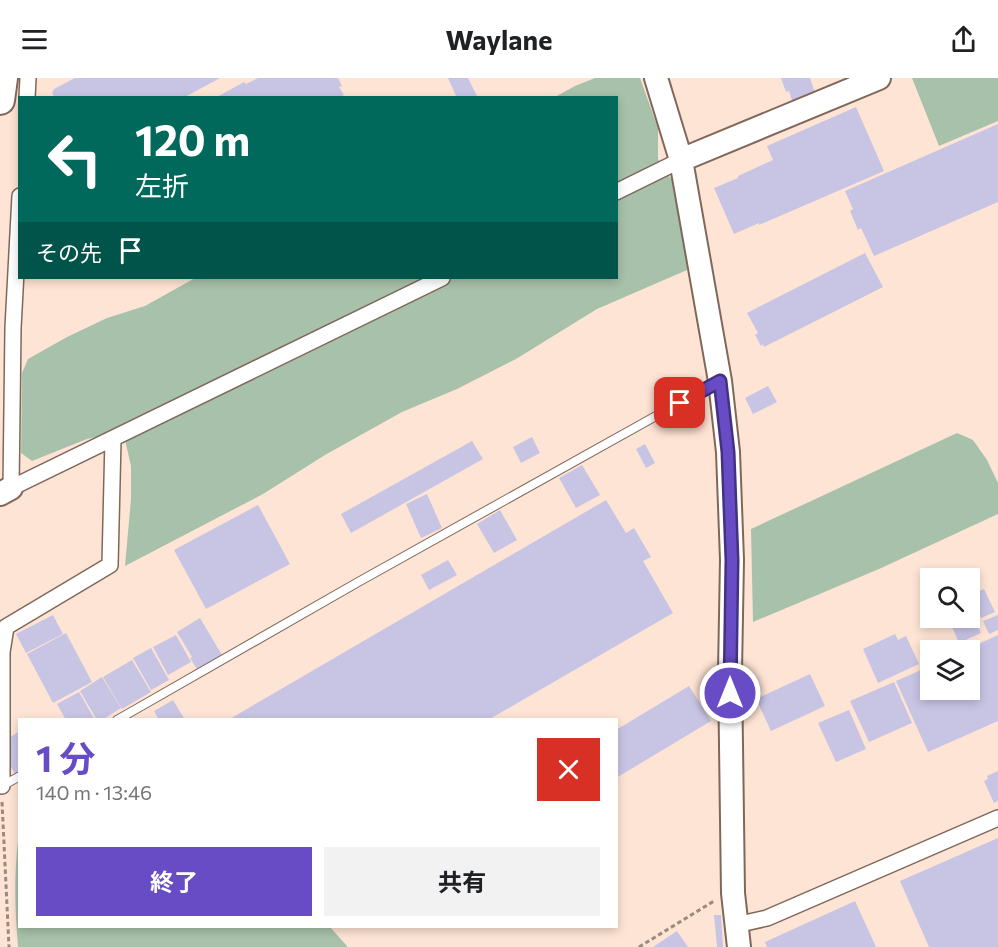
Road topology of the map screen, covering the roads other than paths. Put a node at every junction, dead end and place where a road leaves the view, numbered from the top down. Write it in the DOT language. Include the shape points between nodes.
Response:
graph roads {
  1 [pos="3,78"];
  2 [pos="28,78"];
  3 [pos="656,78"];
  4 [pos="879,78"];
  5 [pos="27,96"];
  6 [pos="0,100"];
  7 [pos="681,160"];
  8 [pos="618,191"];
  9 [pos="18,234"];
  10 [pos="440,279"];
  11 [pos="720,381"];
  12 [pos="113,439"];
  13 [pos="6,491"];
  14 [pos="120,718"];
  15 [pos="18,777"];
  16 [pos="2,786"];
  17 [pos="998,818"];
  18 [pos="737,936"];
  1 -- 6 [label="highway"];
  2 -- 5 [label="street"];
  3 -- 7 [label="street"];
  4 -- 7 [label="street"];
  7 -- 8 [label="street"];
  7 -- 11 [label="street"];
  9 -- 13 [label="street"];
  10 -- 12 [label="street"];
  11 -- 14 [label="lane"];
  11 -- 18 [label="street" via="728,452 732,560 730,671"];
  12 -- 13 [label="street"];
  12 -- 16 [label="street" via="110,565 6,627 2,652"];
  15 -- 16 [label="lane"];
  17 -- 18 [label="street" via="767,918"];
}
